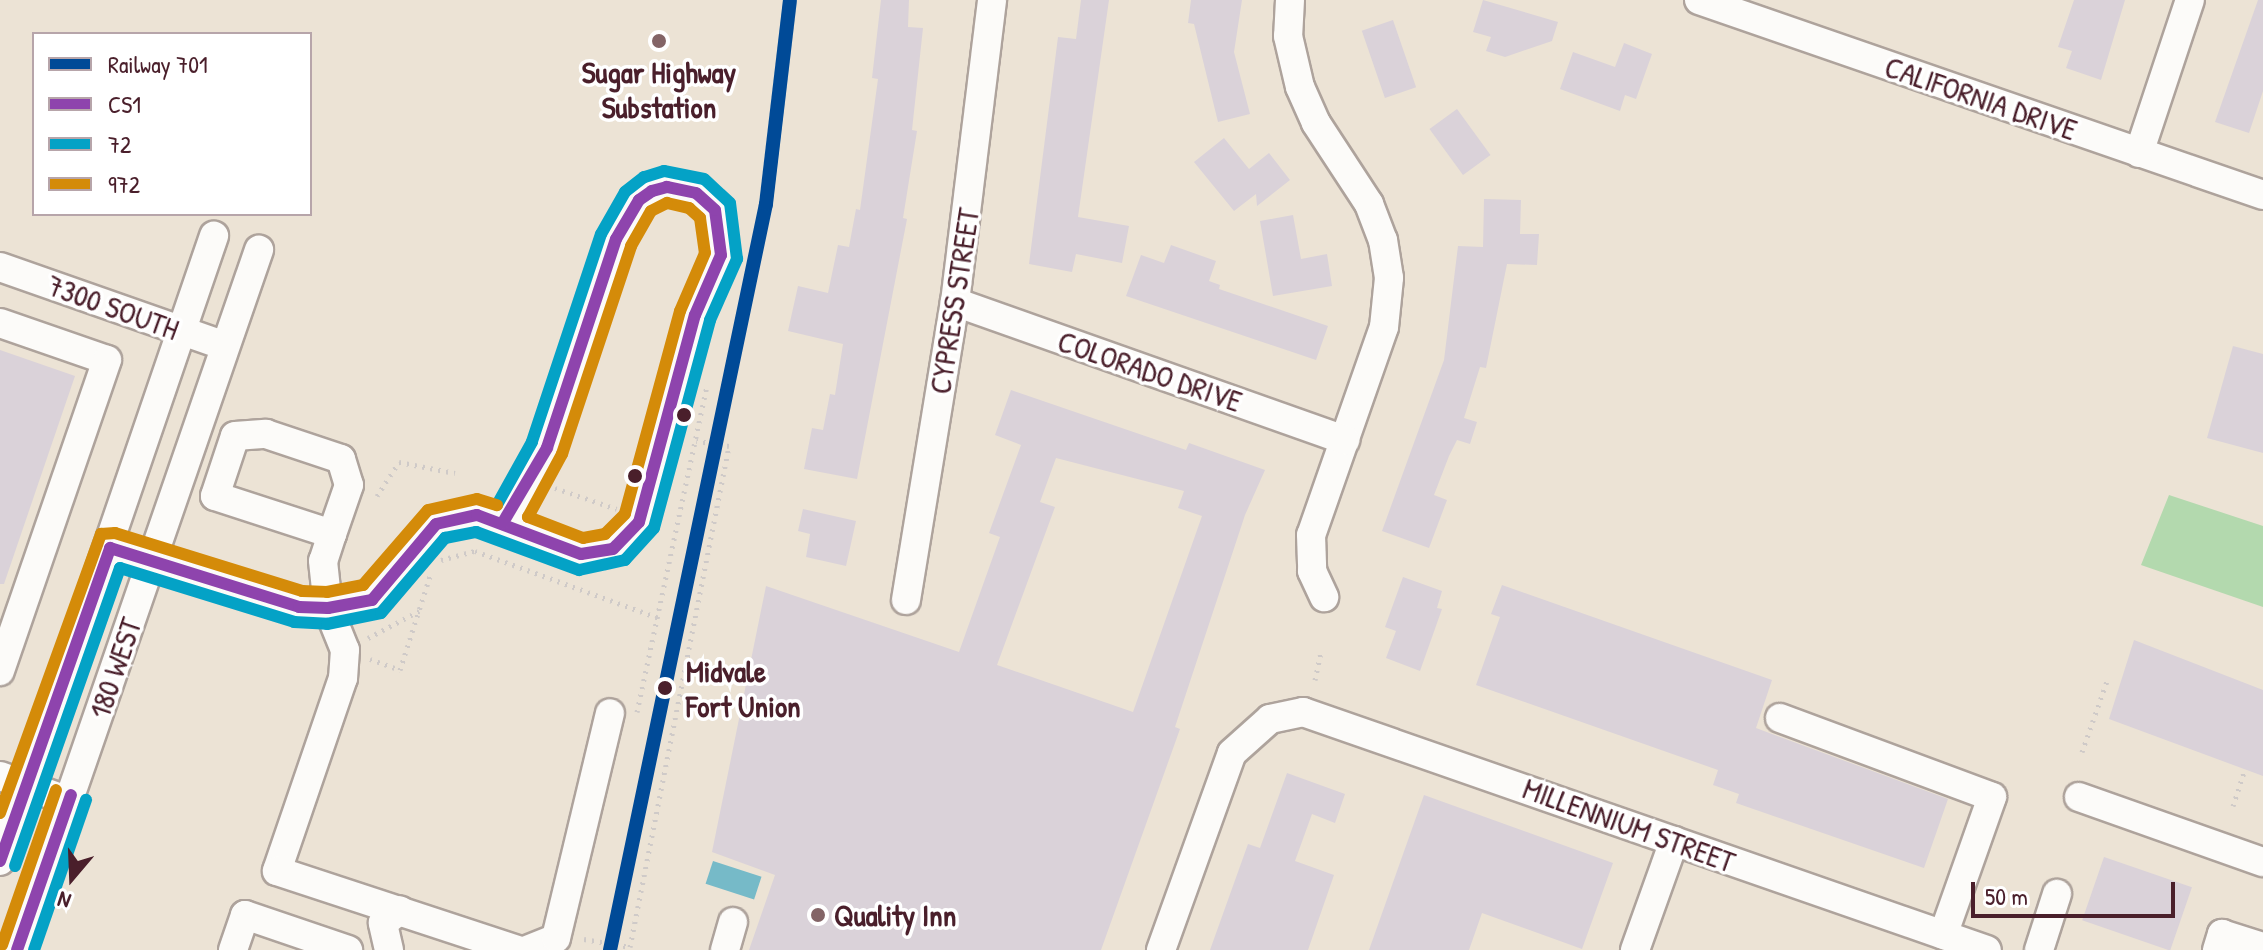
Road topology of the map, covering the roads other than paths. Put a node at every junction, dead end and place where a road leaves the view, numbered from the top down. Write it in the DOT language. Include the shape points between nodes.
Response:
graph roads {
  1 [pos="992,0"];
  2 [pos="1290,0"];
  3 [pos="1699,0"];
  4 [pos="2190,0"];
  5 [pos="2139,153"];
  6 [pos="2263,195"];
  7 [pos="214,236"];
  8 [pos="259,250"];
  9 [pos="0,267"];
  10 [pos="955,302"];
  11 [pos="0,323"];
  12 [pos="182,332"];
  13 [pos="225,346"];
  14 [pos="1345,440"];
  15 [pos="502,524"];
  16 [pos="332,534"];
  17 [pos="110,548"];
  18 [pos="152,562"];
  19 [pos="1324,597"];
  20 [pos="906,600"];
  21 [pos="328,608"];
  22 [pos="0,671"];
  23 [pos="622,718"];
  24 [pos="1780,718"];
  25 [pos="0,776"];
  26 [pos="27,786"];
  27 [pos="2079,797"];
  28 [pos="69,801"];
  29 [pos="1674,841"];
  30 [pos="0,861"];
  31 [pos="2263,862"];
  32 [pos="2057,894"];
  33 [pos="400,910"];
  34 [pos="733,922"];
  35 [pos="1943,935"];
  36 [pos="485,943"];
  37 [pos="2263,947"];
  38 [pos="17,950"];
  39 [pos="233,950"];
  40 [pos="348,950"];
  41 [pos="389,950"];
  42 [pos="517,950"];
  43 [pos="527,950"];
  44 [pos="725,950"];
  45 [pos="1161,950"];
  46 [pos="1635,950"];
  47 [pos="1987,950"];
  48 [pos="2039,950"];
  49 [pos="2217,950"];
  1 -- 10 [label="street, CYPRESS STREET"];
  2 -- 14 [label="street" via="1288,36 1300,87 1316,123 1369,204 1383,240 1389,278 1384,327"];
  3 -- 5 [label="street, CALIFORNIA DRIVE"];
  4 -- 5 [label="street"];
  5 -- 6 [label="street, CALIFORNIA DRIVE"];
  7 -- 12 [label="street, 180 WEST"];
  8 -- 13 [label="street, 180 WEST"];
  9 -- 12 [label="street, 7300 SOUTH"];
  10 -- 14 [label="street, COLORADO DRIVE"];
  10 -- 20 [label="street, CYPRESS STREET"];
  11 -- 22 [label="street" via="107,360"];
  12 -- 13 [label="street, 7300 SOUTH"];
  12 -- 17 [label="street, 180 WEST"];
  13 -- 18 [label="street, 180 WEST"];
  14 -- 19 [label="street" via="1311,535 1312,571"];
  15 -- 15 [label="street" via="581,554 613,549 639,522 695,315 721,255 715,210 696,193 667,187 652,191 639,200 616,239 547,448"];
  15 -- 21 [label="street" via="477,515 436,524 372,600"];
  16 -- 16 [label="street" via="349,485 341,459 266,434 235,436 215,496"];
  16 -- 21 [label="street" via="323,561"];
  17 -- 18 [label="street"];
  17 -- 26 [label="street, 180 WEST"];
  18 -- 21 [label="street" via="299,607"];
  18 -- 28 [label="street, 180 WEST"];
  21 -- 33 [label="street" via="345,650 343,678 277,871"];
  23 -- 43 [label="street" via="556,938"];
  24 -- 35 [label="street" via="1992,797"];
  25 -- 26 [label="street"];
  26 -- 28 [label="street"];
  26 -- 30 [label="street, 180 WEST"];
  27 -- 31 [label="street"];
  28 -- 38 [label="street, 180 WEST"];
  29 -- 35 [label="street, MILLENNIUM STREET"];
  29 -- 45 [label="street, MILLENNIUM STREET" via="1324,715 1295,712 1270,719 1232,753"];
  29 -- 46 [label="street"];
  32 -- 48 [label="street"];
  33 -- 36 [label="street"];
  33 -- 41 [label="street" via="383,923"];
  34 -- 44 [label="street"];
  35 -- 47 [label="street, MILLENNIUM STREET"];
  36 -- 42 [label="street"];
  37 -- 49 [label="street" via="2222,934"];
  39 -- 40 [label="street" via="245,915"];
}
